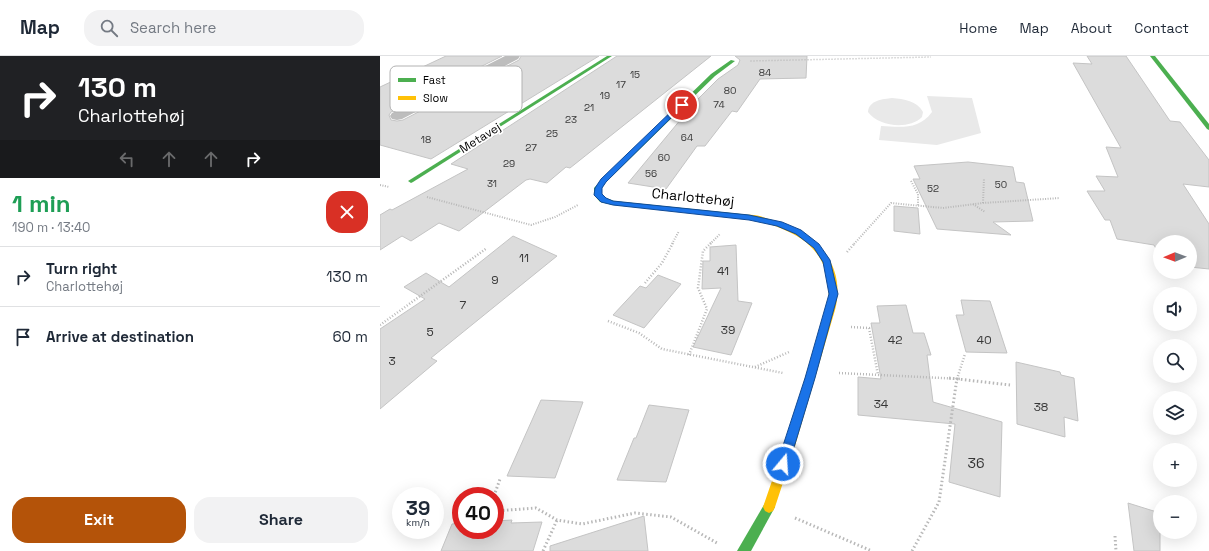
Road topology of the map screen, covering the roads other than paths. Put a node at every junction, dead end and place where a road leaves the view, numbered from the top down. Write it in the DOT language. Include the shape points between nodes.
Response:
graph roads {
  1 [pos="514,56"];
  2 [pos="610,56"];
  3 [pos="1152,56"];
  4 [pos="733,61"];
  5 [pos="494,66"];
  6 [pos="405,112"];
  7 [pos="521,112"];
  8 [pos="522,112"];
  9 [pos="397,116"];
  10 [pos="1209,128"];
  11 [pos="412,181"];
  12 [pos="744,551"];
  1 -- 5 [label="street"];
  2 -- 8 [label="street, Metavej"];
  3 -- 10 [label="street"];
  4 -- 12 [label="street, Charlottehøj" via="714,75 604,181 598,188 598,195 603,200 613,203 749,217 780,224 798,232 816,246 827,262 834,294 825,326 769,507"];
  6 -- 9 [label="street"];
  7 -- 11 [label="street, Metavej"];
}
